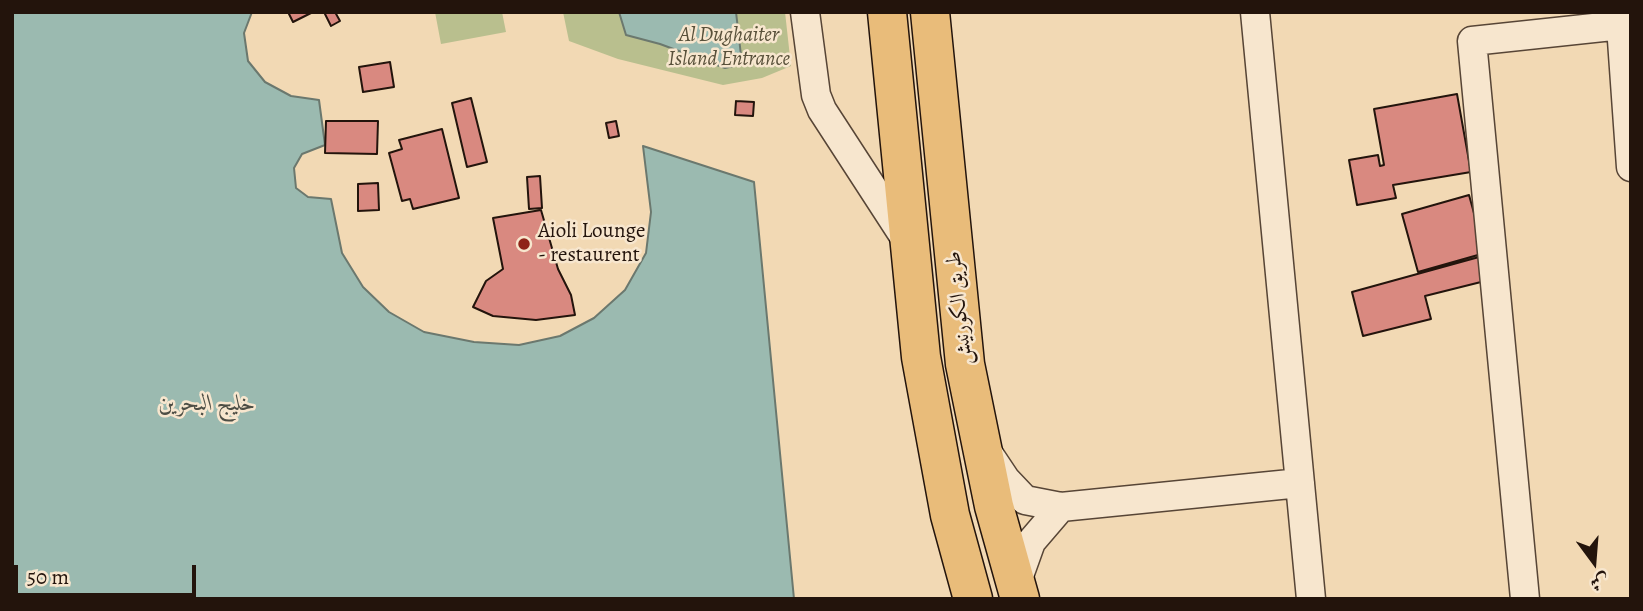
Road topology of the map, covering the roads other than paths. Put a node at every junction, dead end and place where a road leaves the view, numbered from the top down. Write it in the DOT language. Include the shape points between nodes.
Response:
graph roads {
  1 [pos="805,12"];
  2 [pos="887,12"];
  3 [pos="930,12"];
  4 [pos="1255,12"];
  5 [pos="1626,25"];
  6 [pos="1631,167"];
  7 [pos="910,246"];
  8 [pos="981,444"];
  9 [pos="1300,483"];
  10 [pos="1061,507"];
  11 [pos="1018,592"];
  12 [pos="973,599"];
  13 [pos="1311,599"];
  14 [pos="1525,599"];
  1 -- 7 [label="street" via="816,96 822,110"];
  2 -- 7 [label="main road, طريق الكورنيش"];
  3 -- 8 [label="main road, طريق الكورنيش" via="965,364"];
  4 -- 9 [label="street"];
  5 -- 6 [label="street"];
  5 -- 14 [label="street" via="1472,41"];
  7 -- 12 [label="main road, طريق الكورنيش" via="921,357 950,515"];
  8 -- 10 [label="street" via="1024,500"];
  8 -- 11 [label="main road, طريق الكورنيش"];
  9 -- 10 [label="street"];
  9 -- 13 [label="street"];
  10 -- 11 [label="street" via="1031,542"];
}
